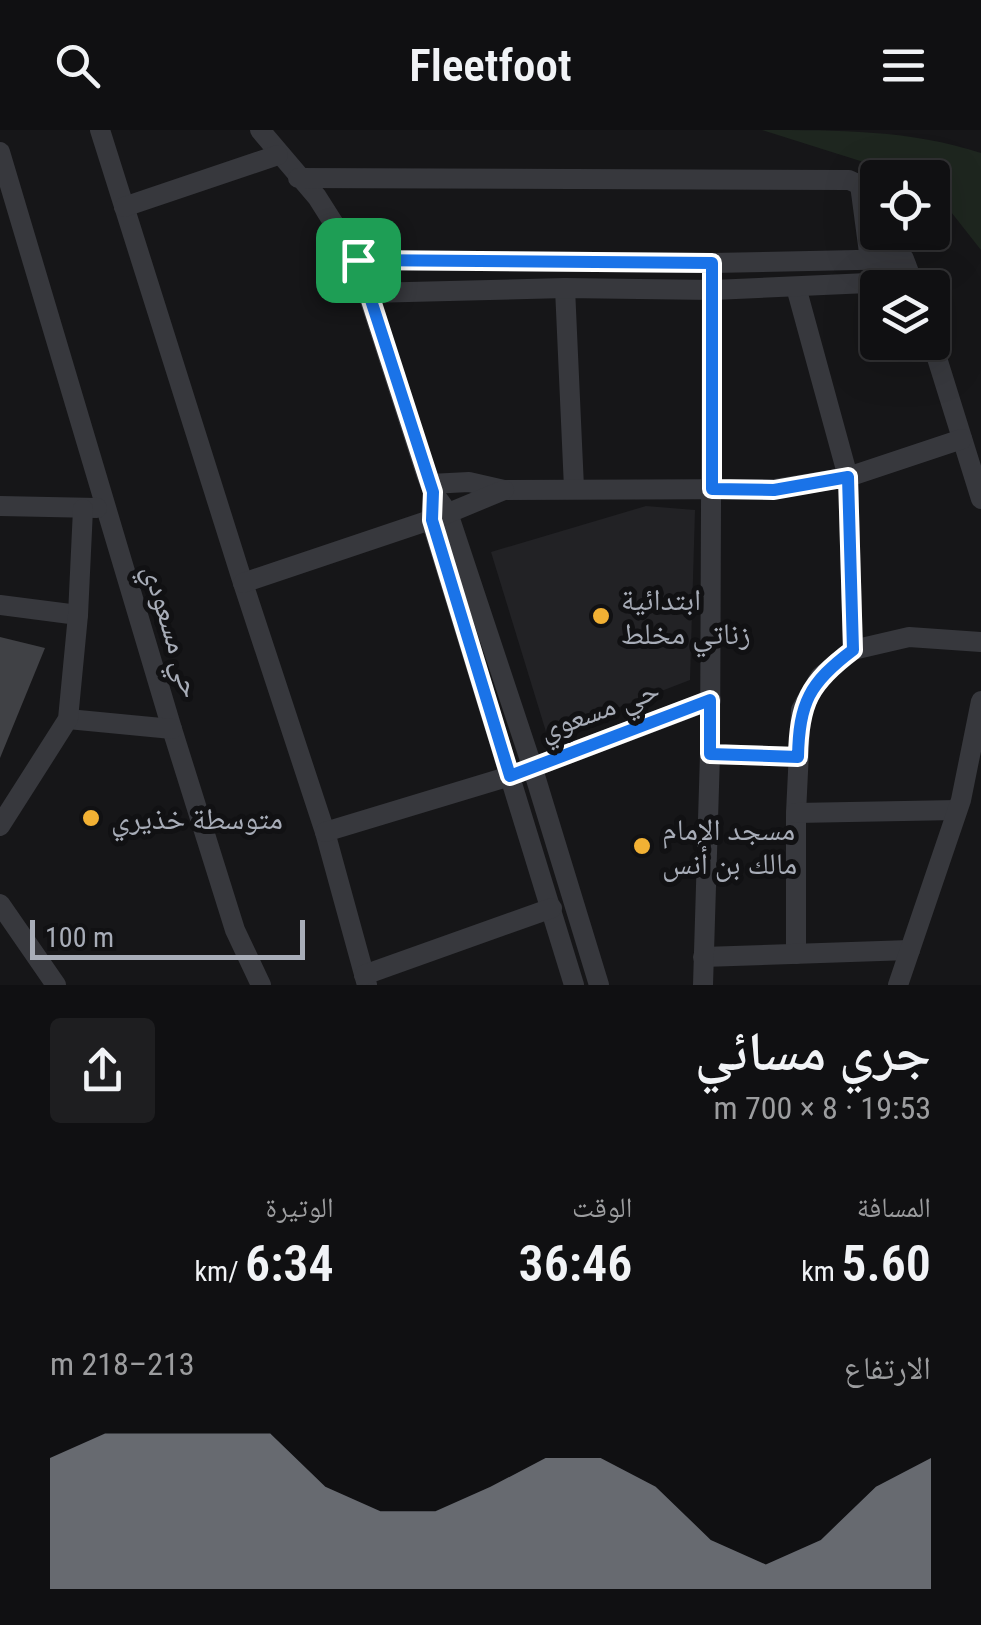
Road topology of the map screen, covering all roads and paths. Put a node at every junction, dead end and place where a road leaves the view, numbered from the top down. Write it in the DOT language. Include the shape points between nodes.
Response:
graph roads {
  1 [pos="100,130"];
  2 [pos="260,130"];
  3 [pos="0,152"];
  4 [pos="278,155"];
  5 [pos="298,178"];
  6 [pos="124,207"];
  7 [pos="358,260"];
  8 [pos="870,260"];
  9 [pos="712,263"];
  10 [pos="910,270"];
  11 [pos="860,285"];
  12 [pos="796,287"];
  13 [pos="565,288"];
  14 [pos="712,290"];
  15 [pos="368,293"];
  16 [pos="938,360"];
  17 [pos="962,439"];
  18 [pos="848,477"];
  19 [pos="431,488"];
  20 [pos="574,488"];
  21 [pos="712,489"];
  22 [pos="504,490"];
  23 [pos="981,499"];
  24 [pos="0,506"];
  25 [pos="94,508"];
  26 [pos="440,517"];
  27 [pos="242,583"];
  28 [pos="0,604"];
  29 [pos="78,615"];
  30 [pos="981,642"];
  31 [pos="853,650"];
  32 [pos="710,700"];
  33 [pos="981,701"];
  34 [pos="68,719"];
  35 [pos="172,730"];
  36 [pos="710,754"];
  37 [pos="798,757"];
  38 [pos="532,766"];
  39 [pos="510,776"];
  40 [pos="981,784"];
  41 [pos="959,806"];
  42 [pos="796,813"];
  43 [pos="0,826"];
  44 [pos="325,832"];
  45 [pos="0,904"];
  46 [pos="552,908"];
  47 [pos="910,950"];
  48 [pos="796,954"];
  49 [pos="703,957"];
  50 [pos="366,980"];
  51 [pos="51,983"];
  52 [pos="261,985"];
  53 [pos="574,985"];
  54 [pos="599,985"];
  55 [pos="703,985"];
  56 [pos="898,985"];
  1 -- 6 [label="street"];
  2 -- 4 [label="street"];
  3 -- 25 [label="street, حي مسعودي"];
  4 -- 5 [label="street"];
  4 -- 6 [label="street"];
  5 -- 7 [label="street"];
  5 -- 8 [label="street" via="848,180 860,185"];
  6 -- 27 [label="street"];
  7 -- 9 [label="street"];
  7 -- 15 [label="street"];
  8 -- 9 [label="street"];
  8 -- 10 [label="street" via="906,259"];
  9 -- 14 [label="street"];
  11 -- 12 [label="street"];
  12 -- 14 [label="street"];
  12 -- 18 [label="street"];
  13 -- 14 [label="street"];
  13 -- 15 [label="street"];
  13 -- 20 [label="street"];
  14 -- 21 [label="street"];
  15 -- 19 [label="street"];
  16 -- 17 [label="street"];
  17 -- 18 [label="street"];
  17 -- 23 [label="street"];
  18 -- 21 [label="street" via="774,490"];
  18 -- 31 [label="street"];
  19 -- 22 [label="street" via="468,482"];
  19 -- 26 [label="street"];
  20 -- 21 [label="street"];
  20 -- 22 [label="street"];
  21 -- 32 [label="street"];
  22 -- 26 [label="street"];
  24 -- 25 [label="street"];
  25 -- 29 [label="street"];
  25 -- 35 [label="street, حي مسعودي"];
  26 -- 27 [label="street"];
  26 -- 38 [label="street"];
  26 -- 39 [label="street"];
  27 -- 44 [label="street"];
  28 -- 29 [label="street"];
  29 -- 34 [label="street"];
  30 -- 31 [label="street" via="909,637"];
  31 -- 37 [label="street" via="809,692"];
  32 -- 36 [label="street"];
  32 -- 38 [label="street, حي مسعوي"];
  33 -- 41 [label="street"];
  34 -- 35 [label="street, حي مسعودي"];
  34 -- 43 [label="street"];
  35 -- 52 [label="street" via="235,930"];
  36 -- 37 [label="street"];
  36 -- 49 [label="street"];
  37 -- 42 [label="street"];
  38 -- 39 [label="street, حي مسعوي"];
  38 -- 54 [label="street"];
  39 -- 44 [label="street, حي مسعوي"];
  39 -- 46 [label="street"];
  40 -- 41 [label="street"];
  41 -- 42 [label="street"];
  41 -- 47 [label="street"];
  42 -- 48 [label="street"];
  44 -- 50 [label="street"];
  45 -- 51 [label="street"];
  46 -- 50 [label="street"];
  46 -- 53 [label="street"];
  47 -- 48 [label="street"];
  47 -- 56 [label="street"];
  48 -- 49 [label="street"];
  49 -- 55 [label="street"];
}
